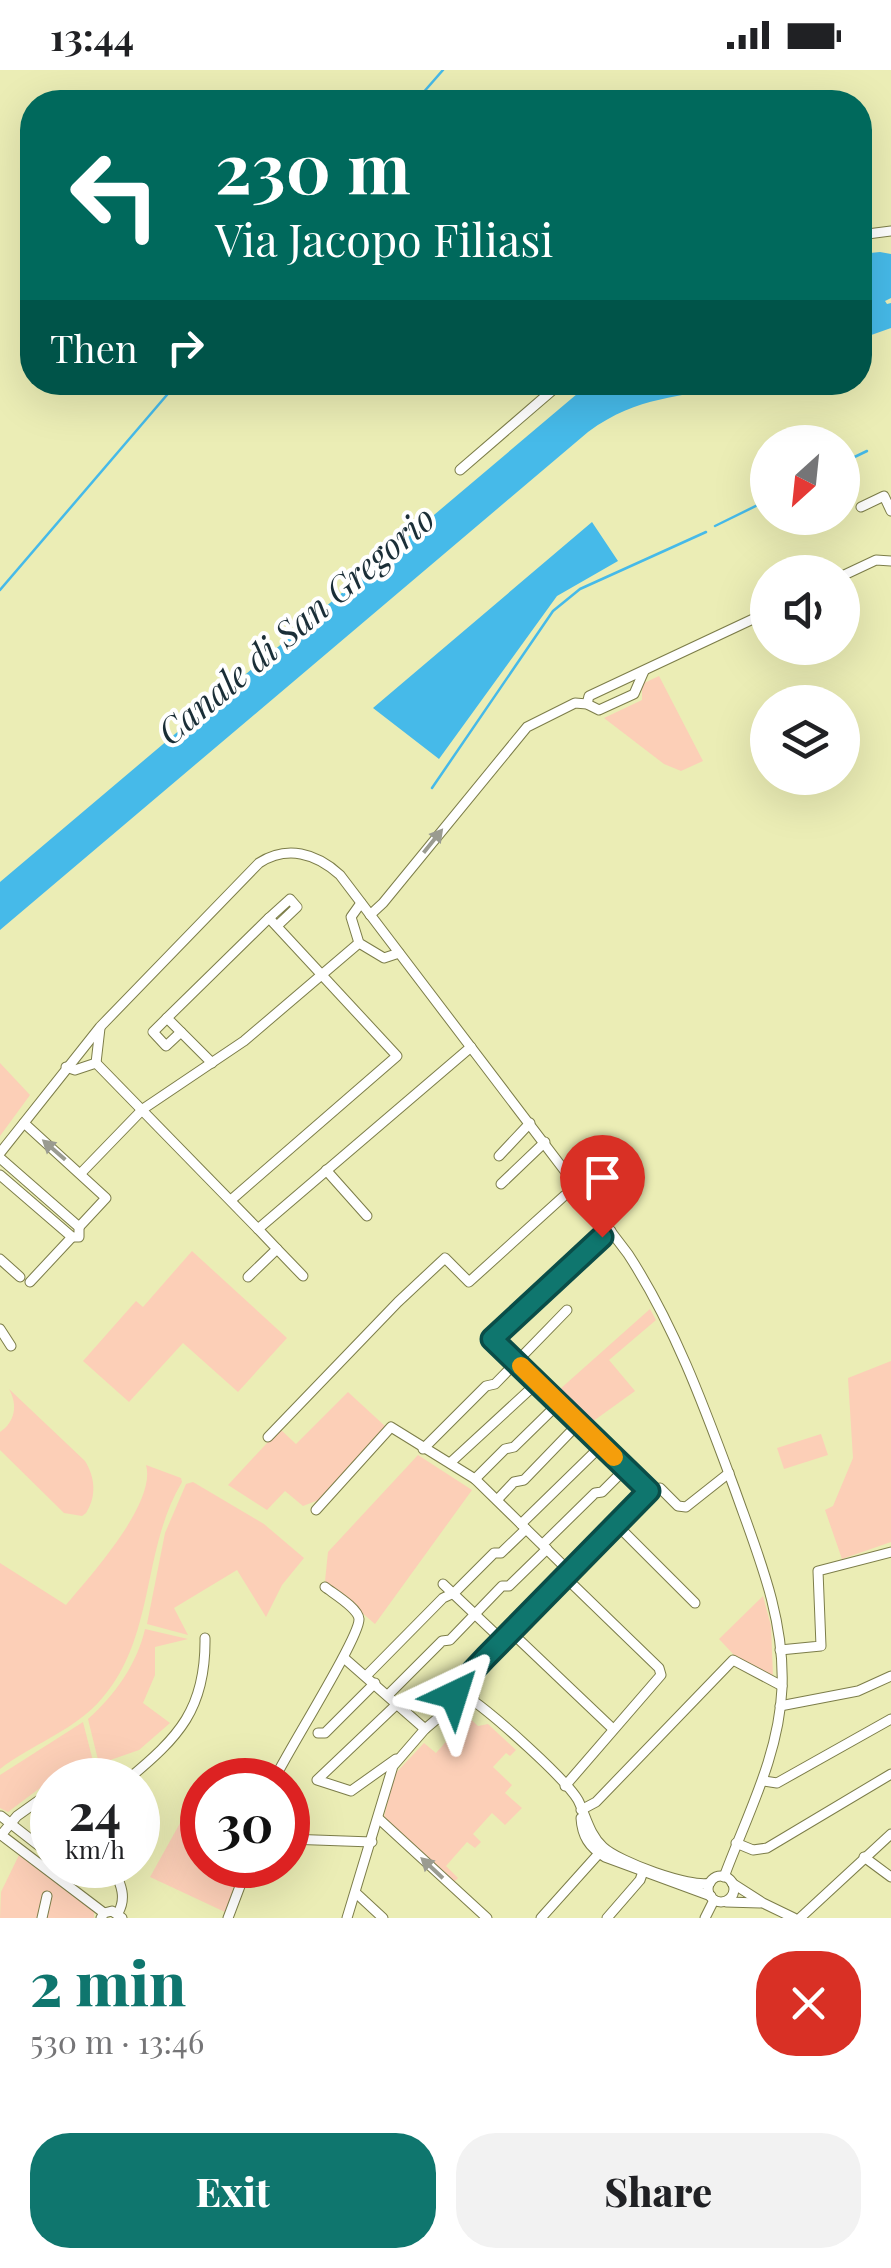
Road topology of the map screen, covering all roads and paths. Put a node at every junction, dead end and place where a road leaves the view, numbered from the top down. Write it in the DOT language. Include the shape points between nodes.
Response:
graph roads {
  1 [pos="547,395"];
  2 [pos="460,470"];
  3 [pos="861,507"];
  4 [pos="891,511"];
  5 [pos="891,561"];
  6 [pos="860,568"];
  7 [pos="750,621"];
  8 [pos="638,676"];
  9 [pos="582,703"];
  10 [pos="361,903"];
  11 [pos="370,914"];
  12 [pos="359,943"];
  13 [pos="399,954"];
  14 [pos="323,973"];
  15 [pos="167,1018"];
  16 [pos="100,1027"];
  17 [pos="181,1032"];
  18 [pos="471,1046"];
  19 [pos="96,1063"];
  20 [pos="212,1063"];
  21 [pos="66,1067"];
  22 [pos="143,1110"];
  23 [pos="24,1123"];
  24 [pos="530,1123"];
  25 [pos="544,1142"];
  26 [pos="0,1156"];
  27 [pos="498,1156"];
  28 [pos="326,1170"];
  29 [pos="83,1171"];
  30 [pos="0,1175"];
  31 [pos="501,1184"];
  32 [pos="579,1188"];
  33 [pos="232,1200"];
  34 [pos="367,1216"];
  35 [pos="79,1227"];
  36 [pos="258,1229"];
  37 [pos="611,1231"];
  38 [pos="72,1237"];
  39 [pos="278,1249"];
  40 [pos="0,1258"];
  41 [pos="303,1276"];
  42 [pos="248,1277"];
  43 [pos="568,1310"];
  44 [pos="0,1330"];
  45 [pos="11,1346"];
  46 [pos="517,1362"];
  47 [pos="538,1382"];
  48 [pos="559,1403"];
  49 [pos="579,1423"];
  50 [pos="268,1437"];
  51 [pos="602,1445"];
  52 [pos="423,1449"];
  53 [pos="450,1463"];
  54 [pos="626,1468"];
  55 [pos="728,1473"];
  56 [pos="475,1479"];
  57 [pos="649,1491"];
  58 [pos="497,1500"];
  59 [pos="316,1510"];
  60 [pos="616,1525"];
  61 [pos="524,1526"];
  62 [pos="545,1546"];
  63 [pos="891,1552"];
  64 [pos="568,1574"];
  65 [pos="443,1584"];
  66 [pos="326,1587"];
  67 [pos="454,1593"];
  68 [pos="695,1603"];
  69 [pos="475,1614"];
  70 [pos="511,1632"];
  71 [pos="204,1638"];
  72 [pos="502,1640"];
  73 [pos="780,1650"];
  74 [pos="344,1658"];
  75 [pos="891,1676"];
  76 [pos="371,1679"];
  77 [pos="466,1685"];
  78 [pos="782,1686"];
  79 [pos="388,1695"];
  80 [pos="472,1700"];
  81 [pos="457,1702"];
  82 [pos="397,1704"];
  83 [pos="780,1706"];
  84 [pos="891,1720"];
  85 [pos="613,1729"];
  86 [pos="425,1730"];
  87 [pos="318,1733"];
  88 [pos="400,1756"];
  89 [pos="151,1758"];
  90 [pos="287,1758"];
  91 [pos="891,1774"];
  92 [pos="764,1780"];
  93 [pos="565,1786"];
  94 [pos="30,1805"];
  95 [pos="581,1810"];
  96 [pos="1,1816"];
  97 [pos="378,1818"];
  98 [pos="10,1824"];
  99 [pos="1,1834"];
  100 [pos="891,1834"];
  101 [pos="30,1839"];
  102 [pos="310,1840"];
  103 [pos="372,1842"];
  104 [pos="736,1843"];
  105 [pos="602,1851"];
  106 [pos="864,1857"];
  107 [pos="644,1870"];
  108 [pos="891,1877"];
  109 [pos="728,1880"];
  110 [pos="710,1883"];
  111 [pos="121,1888"];
  112 [pos="239,1888"];
  113 [pos="356,1893"];
  114 [pos="47,1896"];
  115 [pos="716,1899"];
  116 [pos="763,1903"];
  117 [pos="102,1915"];
  118 [pos="120,1915"];
  119 [pos="42,1918"];
  120 [pos="228,1918"];
  121 [pos="347,1918"];
  122 [pos="384,1918"];
  123 [pos="486,1918"];
  124 [pos="541,1918"];
  125 [pos="606,1918"];
  126 [pos="705,1918"];
  127 [pos="797,1918"];
  1 -- 2 [label="street"];
  3 -- 4 [label="street" via="884,496"];
  5 -- 6 [label="street"];
  7 -- 8 [label="street"];
  8 -- 9 [label="street"];
  8 -- 9 [label="street" via="634,694 599,710"];
  11 -- 9 [label="street, one-way" via="527,727"];
  10 -- 11 [label="street"];
  10 -- 12 [label="street" via="351,917"];
  10 -- 16 [label="street" via="340,875 313,856 269,857"];
  11 -- 13 [label="street"];
  12 -- 13 [label="street" via="384,958"];
  12 -- 14 [label="street"];
  13 -- 18 [label="street"];
  14 -- 15 [label="street" via="273,922"];
  14 -- 20 [label="street"];
  14 -- 33 [label="street" via="398,1056"];
  15 -- 17 [label="street"];
  15 -- 17 [label="street" via="153,1032 166,1046"];
  16 -- 19 [label="street"];
  16 -- 21 [label="street"];
  17 -- 20 [label="street"];
  18 -- 24 [label="street"];
  18 -- 28 [label="street"];
  19 -- 21 [label="street"];
  19 -- 22 [label="street"];
  20 -- 22 [label="street"];
  21 -- 23 [label="street"];
  22 -- 29 [label="street"];
  22 -- 33 [label="street"];
  23 -- 26 [label="street"];
  35 -- 23 [label="street, one-way" via="106,1198"];
  24 -- 25 [label="street"];
  24 -- 27 [label="street"];
  25 -- 31 [label="street"];
  25 -- 32 [label="street"];
  26 -- 35 [label="street"];
  28 -- 34 [label="street"];
  28 -- 36 [label="street"];
  30 -- 38 [label="street"];
  32 -- 37 [label="street"];
  32 -- 50 [label="street" via="469,1282 445,1258"];
  33 -- 36 [label="street"];
  35 -- 38 [label="street" via="80,1236"];
  36 -- 39 [label="street"];
  37 -- 46 [label="street" via="492,1339"];
  37 -- 55 [label="street" via="660,1309"];
  38 -- 40 [label="street" via="25,1279"];
  39 -- 41 [label="street"];
  39 -- 42 [label="street"];
  43 -- 46 [label="street"];
  44 -- 45 [label="street"];
  46 -- 47 [label="street"];
  46 -- 52 [label="street"];
  47 -- 48 [label="street"];
  47 -- 53 [label="street"];
  48 -- 49 [label="street"];
  48 -- 56 [label="street"];
  49 -- 51 [label="street"];
  49 -- 58 [label="street"];
  51 -- 54 [label="street"];
  51 -- 61 [label="street"];
  52 -- 53 [label="street"];
  52 -- 59 [label="street" via="391,1427"];
  53 -- 56 [label="street"];
  54 -- 57 [label="street"];
  54 -- 62 [label="street"];
  55 -- 57 [label="street" via="686,1507 660,1488"];
  55 -- 73 [label="street" via="778,1617"];
  56 -- 58 [label="street"];
  57 -- 60 [label="street"];
  58 -- 61 [label="street"];
  60 -- 64 [label="street"];
  60 -- 68 [label="street"];
  61 -- 62 [label="street"];
  61 -- 67 [label="street"];
  62 -- 64 [label="street"];
  62 -- 69 [label="street"];
  63 -- 73 [label="street" via="818,1571 821,1646"];
  64 -- 70 [label="street"];
  64 -- 85 [label="street" via="661,1671"];
  65 -- 67 [label="street"];
  66 -- 74 [label="street" via="359,1617"];
  67 -- 69 [label="street"];
  67 -- 76 [label="street"];
  69 -- 72 [label="street"];
  69 -- 79 [label="street"];
  70 -- 72 [label="street"];
  70 -- 85 [label="street"];
  71 -- 89 [label="street" via="202,1684 192,1713"];
  72 -- 77 [label="street"];
  73 -- 78 [label="street"];
  74 -- 76 [label="street"];
  74 -- 90 [label="street"];
  75 -- 83 [label="street" via="858,1691"];
  76 -- 79 [label="street"];
  76 -- 87 [label="street"];
  77 -- 80 [label="street"];
  77 -- 81 [label="street" via="455,1690"];
  78 -- 83 [label="street"];
  78 -- 95 [label="street" via="733,1660"];
  79 -- 82 [label="street"];
  80 -- 81 [label="street"];
  80 -- 93 [label="street"];
  81 -- 86 [label="street"];
  82 -- 86 [label="street"];
  82 -- 88 [label="street" via="317,1780 351,1791"];
  83 -- 92 [label="street"];
  84 -- 92 [label="street" via="777,1783"];
  85 -- 93 [label="street"];
  86 -- 88 [label="street"];
  88 -- 97 [label="street"];
  91 -- 104 [label="street" via="767,1848"];
  92 -- 104 [label="street"];
  93 -- 95 [label="street"];
  94 -- 98 [label="street"];
  95 -- 105 [label="street"];
  96 -- 98 [label="street"];
  97 -- 103 [label="street"];
  123 -- 97 [label="street, one-way"];
  98 -- 99 [label="street"];
  98 -- 101 [label="street"];
  99 -- 117 [label="street"];
  100 -- 106 [label="street"];
  102 -- 103 [label="street"];
  103 -- 113 [label="street"];
  104 -- 109 [label="street"];
  105 -- 107 [label="street"];
  105 -- 124 [label="street"];
  106 -- 108 [label="street"];
  106 -- 127 [label="street"];
  107 -- 110 [label="street"];
  107 -- 115 [label="street"];
  107 -- 125 [label="street"];
  109 -- 110 [label="street"];
  109 -- 115 [label="street" via="732,1896"];
  109 -- 116 [label="street"];
  110 -- 115 [label="street"];
  111 -- 118 [label="street"];
  112 -- 120 [label="street"];
  113 -- 121 [label="street"];
  113 -- 122 [label="street"];
  114 -- 119 [label="street"];
  115 -- 116 [label="street"];
  115 -- 126 [label="street"];
  116 -- 127 [label="street"];
  117 -- 118 [label="street"];
}
